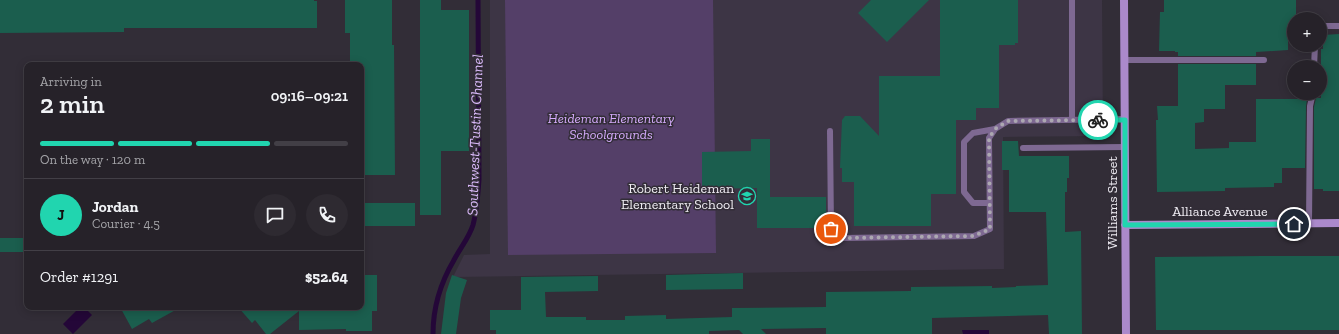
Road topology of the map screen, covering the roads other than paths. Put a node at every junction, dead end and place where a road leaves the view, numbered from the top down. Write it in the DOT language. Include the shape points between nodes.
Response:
graph roads {
  1 [pos="1072,0"];
  2 [pos="1124,0"];
  3 [pos="1327,26"];
  4 [pos="1339,26"];
  5 [pos="1125,60"];
  6 [pos="1264,60"];
  7 [pos="1311,100"];
  8 [pos="1072,120"];
  9 [pos="1125,120"];
  10 [pos="995,129"];
  11 [pos="830,131"];
  12 [pos="1125,147"];
  13 [pos="1023,148"];
  14 [pos="989,203"];
  15 [pos="1339,223"];
  16 [pos="1309,224"];
  17 [pos="1125,225"];
  18 [pos="1126,334"];
  1 -- 8 [label="lane"];
  2 -- 5 [label="street, Williams Street"];
  3 -- 4 [label="lane"];
  5 -- 6 [label="lane"];
  5 -- 9 [label="street, Williams Street"];
  7 -- 16 [label="lane"];
  8 -- 9 [label="lane"];
  8 -- 10 [label="lane" via="1008,121"];
  9 -- 12 [label="street, Williams Street"];
  10 -- 14 [label="lane" via="989,138"];
  10 -- 14 [label="lane" via="973,133 964,142 964,192 973,203"];
  11 -- 14 [label="lane" via="831,229 844,238 974,236 990,229"];
  12 -- 13 [label="lane"];
  12 -- 17 [label="street, Williams Street"];
  15 -- 16 [label="street, Alliance Avenue"];
  16 -- 17 [label="street, Alliance Avenue"];
  17 -- 18 [label="street, Williams Street"];
}
